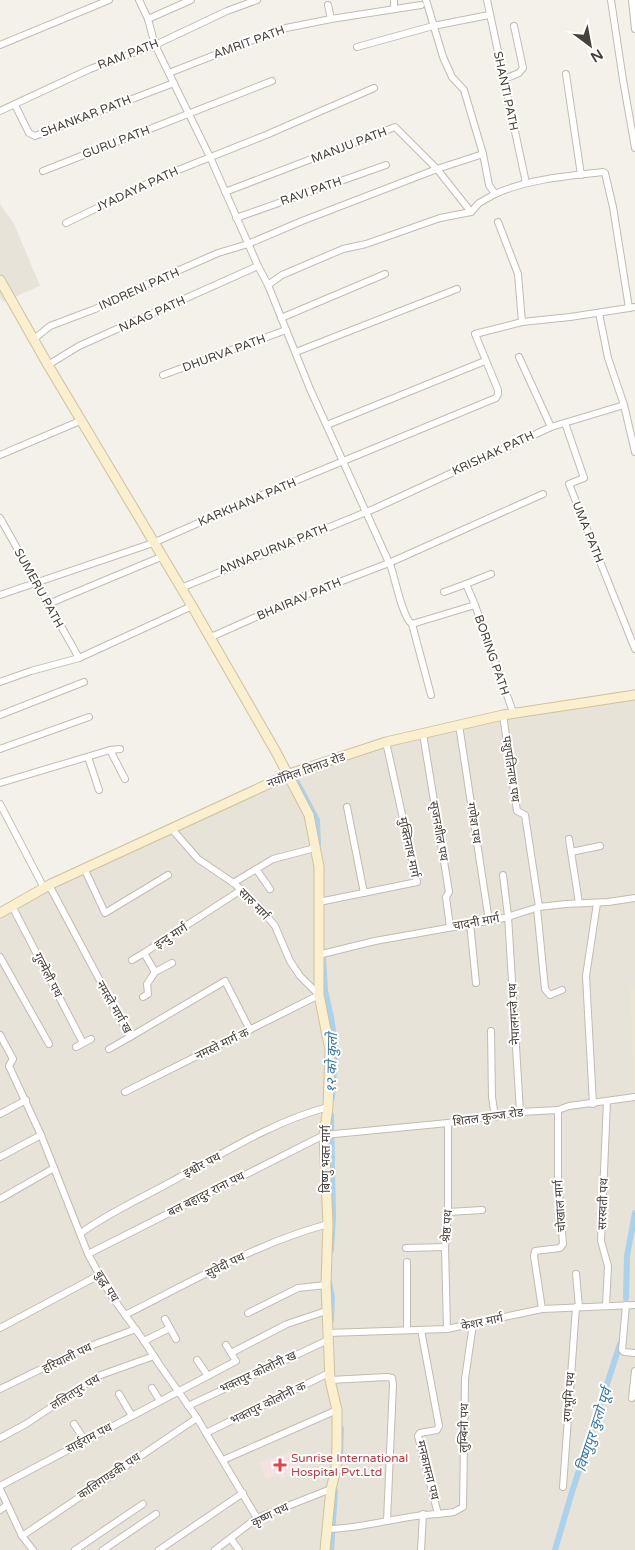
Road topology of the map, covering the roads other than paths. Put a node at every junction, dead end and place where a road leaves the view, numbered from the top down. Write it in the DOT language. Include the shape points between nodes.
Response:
graph roads {
  1 [pos="109,0"];
  2 [pos="139,0"];
  3 [pos="192,0"];
  4 [pos="257,0"];
  5 [pos="394,0"];
  6 [pos="487,0"];
  7 [pos="611,0"];
  8 [pos="632,0"];
  9 [pos="423,2"];
  10 [pos="328,5"];
  11 [pos="394,9"];
  12 [pos="489,15"];
  13 [pos="148,19"];
  14 [pos="331,19"];
  15 [pos="432,26"];
  16 [pos="514,26"];
  17 [pos="635,29"];
  18 [pos="155,44"];
  19 [pos="0,45"];
  20 [pos="357,47"];
  21 [pos="169,73"];
  22 [pos="566,74"];
  23 [pos="504,79"];
  24 [pos="272,81"];
  25 [pos="174,83"];
  26 [pos="374,88"];
  27 [pos="14,105"];
  28 [pos="0,111"];
  29 [pos="190,114"];
  30 [pos="635,148"];
  31 [pos="484,154"];
  32 [pos="210,157"];
  33 [pos="386,165"];
  34 [pos="437,169"];
  35 [pos="43,171"];
  36 [pos="581,175"];
  37 [pos="526,183"];
  38 [pos="225,192"];
  39 [pos="495,194"];
  40 [pos="471,212"];
  41 [pos="236,218"];
  42 [pos="498,222"];
  43 [pos="66,223"];
  44 [pos="248,244"];
  45 [pos="258,266"];
  46 [pos="385,274"];
  47 [pos="0,280"];
  48 [pos="268,285"];
  49 [pos="457,289"];
  50 [pos="632,308"];
  51 [pos="599,313"];
  52 [pos="281,318"];
  53 [pos="522,322"];
  54 [pos="286,330"];
  55 [pos="34,339"];
  56 [pos="296,352"];
  57 [pos="518,357"];
  58 [pos="485,361"];
  59 [pos="48,365"];
  60 [pos="163,375"];
  61 [pos="624,405"];
  62 [pos="80,421"];
  63 [pos="565,423"];
  64 [pos="327,425"];
  65 [pos="551,427"];
  66 [pos="635,452"];
  67 [pos="0,455"];
  68 [pos="342,461"];
  69 [pos="543,494"];
  70 [pos="366,512"];
  71 [pos="0,518"];
  72 [pos="153,543"];
  73 [pos="162,557"];
  74 [pos="389,563"];
  75 [pos="491,574"];
  76 [pos="37,583"];
  77 [pos="466,584"];
  78 [pos="180,588"];
  79 [pos="444,592"];
  80 [pos="0,596"];
  81 [pos="48,604"];
  82 [pos="475,605"];
  83 [pos="192,606"];
  84 [pos="412,624"];
  85 [pos="210,638"];
  86 [pos="635,649"];
  87 [pos="79,658"];
  88 [pos="0,682"];
  89 [pos="84,682"];
  90 [pos="431,695"];
  91 [pos="635,695"];
  92 [pos="513,712"];
  93 [pos="503,714"];
  94 [pos="0,715"];
  95 [pos="89,718"];
  96 [pos="459,724"];
  97 [pos="422,734"];
  98 [pos="386,742"];
  99 [pos="0,749"];
  100 [pos="120,749"];
  101 [pos="110,750"];
  102 [pos="88,757"];
  103 [pos="287,774"];
  104 [pos="125,779"];
  105 [pos="0,784"];
  106 [pos="100,790"];
  107 [pos="0,804"];
  108 [pos="347,807"];
  109 [pos="171,828"];
  110 [pos="569,839"];
  111 [pos="600,846"];
  112 [pos="315,848"];
  113 [pos="571,852"];
  114 [pos="84,868"];
  115 [pos="256,869"];
  116 [pos="503,875"];
  117 [pos="168,876"];
  118 [pos="233,883"];
  119 [pos="47,887"];
  120 [pos="270,888"];
  121 [pos="241,890"];
  122 [pos="364,893"];
  123 [pos="635,898"];
  124 [pos="321,901"];
  125 [pos="579,903"];
  126 [pos="597,903"];
  127 [pos="12,906"];
  128 [pos="538,907"];
  129 [pos="0,913"];
  130 [pos="508,916"];
  131 [pos="489,921"];
  132 [pos="470,923"];
  133 [pos="450,927"];
  134 [pos="144,953"];
  135 [pos="321,954"];
  136 [pos="0,957"];
  137 [pos="132,960"];
  138 [pos="172,963"];
  139 [pos="155,972"];
  140 [pos="476,983"];
  141 [pos="562,990"];
  142 [pos="319,995"];
  143 [pos="143,997"];
  144 [pos="250,1030"];
  145 [pos="490,1031"];
  146 [pos="0,1035"];
  147 [pos="130,1038"];
  148 [pos="91,1039"];
  149 [pos="83,1043"];
  150 [pos="49,1044"];
  151 [pos="76,1047"];
  152 [pos="109,1049"];
  153 [pos="125,1092"];
  154 [pos="635,1097"];
  155 [pos="26,1100"];
  156 [pos="607,1101"];
  157 [pos="593,1104"];
  158 [pos="328,1107"];
  159 [pos="558,1110"];
  160 [pos="520,1112"];
  161 [pos="0,1114"];
  162 [pos="495,1117"];
  163 [pos="448,1124"];
  164 [pos="324,1134"];
  165 [pos="41,1135"];
  166 [pos="0,1157"];
  167 [pos="54,1168"];
  168 [pos="0,1198"];
  169 [pos="482,1210"];
  170 [pos="448,1212"];
  171 [pos="328,1224"];
  172 [pos="81,1233"];
  173 [pos="445,1247"];
  174 [pos="406,1248"];
  175 [pos="88,1254"];
  176 [pos="407,1262"];
  177 [pos="576,1274"];
  178 [pos="99,1275"];
  179 [pos="326,1285"];
  180 [pos="626,1305"];
  181 [pos="635,1305"];
  182 [pos="606,1306"];
  183 [pos="577,1307"];
  184 [pos="542,1309"];
  185 [pos="326,1311"];
  186 [pos="248,1313"];
  187 [pos="125,1315"];
  188 [pos="164,1319"];
  189 [pos="473,1324"];
  190 [pos="0,1328"];
  191 [pos="170,1328"];
  192 [pos="136,1329"];
  193 [pos="447,1329"];
  194 [pos="407,1330"];
  195 [pos="421,1330"];
  196 [pos="330,1334"];
  197 [pos="176,1339"];
  198 [pos="144,1341"];
  199 [pos="226,1345"];
  200 [pos="231,1353"];
  201 [pos="635,1353"];
  202 [pos="154,1356"];
  203 [pos="198,1360"];
  204 [pos="635,1371"];
  205 [pos="208,1376"];
  206 [pos="330,1378"];
  207 [pos="152,1388"];
  208 [pos="0,1389"];
  209 [pos="178,1392"];
  210 [pos="119,1394"];
  211 [pos="632,1398"];
  212 [pos="160,1401"];
  213 [pos="188,1406"];
  214 [pos="337,1410"];
  215 [pos="132,1416"];
  216 [pos="197,1418"];
  217 [pos="74,1424"];
  218 [pos="206,1433"];
  219 [pos="0,1438"];
  220 [pos="85,1441"];
  221 [pos="223,1460"];
  222 [pos="0,1487"];
  223 [pos="563,1487"];
  224 [pos="331,1489"];
  225 [pos="243,1494"];
  226 [pos="143,1504"];
  227 [pos="7,1505"];
  228 [pos="0,1510"];
  229 [pos="156,1514"];
  230 [pos="424,1514"];
  231 [pos="438,1514"];
  232 [pos="257,1518"];
  233 [pos="387,1521"];
  234 [pos="331,1529"];
  235 [pos="22,1536"];
  236 [pos="231,1539"];
  237 [pos="33,1550"];
  238 [pos="75,1550"];
  239 [pos="103,1550"];
  240 [pos="159,1550"];
  241 [pos="215,1550"];
  242 [pos="239,1550"];
  243 [pos="325,1550"];
  244 [pos="421,1550"];
  1 -- 19 [label="street"];
  2 -- 13 [label="street"];
  3 -- 13 [label="street"];
  4 -- 18 [label="street, RAM PATH"];
  5 -- 11 [label="street"];
  6 -- 12 [label="street, SHANTI PATH"];
  7 -- 30 [label="street"];
  8 -- 17 [label="street"];
  9 -- 11 [label="street, AMRIT PATH"];
  9 -- 15 [label="street"];
  10 -- 14 [label="street"];
  11 -- 14 [label="street, AMRIT PATH"];
  12 -- 15 [label="street"];
  12 -- 23 [label="street, SHANTI PATH"];
  13 -- 18 [label="street"];
  14 -- 21 [label="street, AMRIT PATH" via="281,29"];
  15 -- 20 [label="street"];
  15 -- 31 [label="street" via="452,77 464,90"];
  16 -- 23 [label="street" via="523,68"];
  18 -- 21 [label="street"];
  18 -- 27 [label="street, RAM PATH" via="90,69"];
  21 -- 25 [label="street"];
  22 -- 36 [label="street"];
  23 -- 37 [label="street, SHANTI PATH"];
  24 -- 29 [label="street, GURU PATH"];
  25 -- 27 [label="street, SHANKAR PATH" via="35,136 29,134"];
  25 -- 29 [label="street"];
  26 -- 32 [label="street, JYADAYA PATH"];
  27 -- 28 [label="street, RAM PATH"];
  29 -- 32 [label="street"];
  29 -- 35 [label="street, GURU PATH"];
  31 -- 34 [label="street, INDRENI PATH"];
  31 -- 39 [label="street" via="489,184"];
  32 -- 38 [label="street"];
  32 -- 43 [label="street, JYADAYA PATH"];
  33 -- 41 [label="street, RAVI PATH"];
  34 -- 38 [label="street, MANJU PATH" via="395,127"];
  34 -- 40 [label="street, MANJU PATH"];
  34 -- 44 [label="street, INDRENI PATH"];
  36 -- 37 [label="street"];
  36 -- 50 [label="street" via="603,172 607,177"];
  37 -- 39 [label="street"];
  38 -- 41 [label="street"];
  39 -- 40 [label="street"];
  40 -- 48 [label="street" via="440,218 343,250 282,275"];
  41 -- 44 [label="street"];
  42 -- 53 [label="street" via="518,274"];
  44 -- 45 [label="street"];
  44 -- 55 [label="street, INDRENI PATH" via="218,253 50,326"];
  45 -- 48 [label="street"];
  45 -- 59 [label="street, NAAG PATH" via="79,346"];
  46 -- 52 [label="street"];
  47 -- 55 [label="street, बिष्णु भक्त मार्ग"];
  48 -- 52 [label="street"];
  49 -- 56 [label="street"];
  50 -- 51 [label="street"];
  51 -- 53 [label="street"];
  51 -- 61 [label="street" via="608,358"];
  52 -- 54 [label="street"];
  53 -- 58 [label="street" via="475,334"];
  54 -- 56 [label="street"];
  54 -- 60 [label="street, DHURVA PATH"];
  55 -- 59 [label="street, बिष्णु भक्त मार्ग"];
  56 -- 64 [label="street"];
  57 -- 65 [label="street"];
  58 -- 64 [label="street"];
  58 -- 68 [label="street, KARKHANA PATH" via="498,390 496,398"];
  59 -- 62 [label="street, बिष्णु भक्त मार्ग"];
  61 -- 63 [label="street, KRISHAK PATH"];
  61 -- 66 [label="street"];
  62 -- 67 [label="street"];
  62 -- 72 [label="street, बिष्णु भक्त मार्ग"];
  63 -- 65 [label="street, KRISHAK PATH"];
  63 -- 86 [label="street, UMA PATH" via="584,478 569,484"];
  64 -- 68 [label="street"];
  65 -- 70 [label="street, KRISHAK PATH"];
  68 -- 70 [label="street"];
  68 -- 72 [label="street, KARKHANA PATH"];
  69 -- 74 [label="street, BHAIRAV PATH"];
  70 -- 74 [label="street"];
  70 -- 78 [label="street, ANNAPURNA PATH"];
  71 -- 76 [label="street, SUMERU PATH"];
  72 -- 73 [label="street, बिष्णु भक्त मार्ग"];
  72 -- 76 [label="street, KARKHANA PATH"];
  73 -- 78 [label="street, बिष्णु भक्त मार्ग"];
  73 -- 81 [label="street"];
  74 -- 84 [label="street" via="404,613"];
  74 -- 85 [label="street, BHAIRAV PATH" via="303,596"];
  75 -- 77 [label="street"];
  76 -- 80 [label="street, KARKHANA PATH"];
  76 -- 81 [label="street, SUMERU PATH"];
  77 -- 79 [label="street"];
  77 -- 82 [label="street"];
  78 -- 83 [label="street, बिष्णु भक्त मार्ग"];
  81 -- 87 [label="street, SUMERU PATH"];
  82 -- 84 [label="street, BORING PATH"];
  82 -- 92 [label="street, BORING PATH"];
  83 -- 85 [label="street, बिष्णु भक्त मार्ग"];
  83 -- 87 [label="street"];
  84 -- 90 [label="street"];
  85 -- 103 [label="street, बिष्णु भक्त मार्ग"];
  87 -- 88 [label="street"];
  89 -- 94 [label="street"];
  91 -- 92 [label="street, नयाँमिल तिनाउ रोड"];
  92 -- 93 [label="street, नयाँमिल तिनाउ रोड"];
  93 -- 96 [label="street, नयाँमिल तिनाउ रोड"];
  93 -- 128 [label="street, पशुपतिनाथ पथ" via="517,811 525,815"];
  95 -- 99 [label="street"];
  96 -- 97 [label="street, नयाँमिल तिनाउ रोड"];
  96 -- 131 [label="street, गणेश पथ"];
  97 -- 98 [label="street, नयाँमिल तिनाउ रोड"];
  97 -- 133 [label="street, सृजनशील पथ" via="449,892 446,897"];
  98 -- 103 [label="street, नयाँमिल तिनाउ रोड"];
  98 -- 122 [label="street, मुक्तिनाथ मार्ग" via="417,882"];
  100 -- 101 [label="street"];
  101 -- 102 [label="street"];
  101 -- 104 [label="street"];
  102 -- 105 [label="street"];
  102 -- 106 [label="street"];
  103 -- 109 [label="street, नयाँमिल तिनाउ रोड"];
  103 -- 112 [label="street, बिष्णु भक्त मार्ग" via="309,815"];
  107 -- 119 [label="street, नमस्ते मार्ग ख"];
  108 -- 122 [label="street"];
  109 -- 114 [label="street, नयाँमिल तिनाउ रोड"];
  109 -- 118 [label="street, सारु मार्ग" via="198,859"];
  110 -- 113 [label="street"];
  111 -- 113 [label="street"];
  112 -- 115 [label="street" via="272,859"];
  112 -- 124 [label="street, बिष्णु भक्त मार्ग"];
  113 -- 125 [label="street"];
  114 -- 117 [label="street" via="105,913"];
  114 -- 119 [label="street, नयाँमिल तिनाउ रोड"];
  115 -- 118 [label="street"];
  115 -- 120 [label="street"];
  116 -- 130 [label="street, नेपालगन्जे पथ"];
  118 -- 121 [label="street, सारु मार्ग"];
  119 -- 127 [label="street, नयाँमिल तिनाउ रोड"];
  119 -- 147 [label="street, नमस्ते मार्ग ख"];
  121 -- 134 [label="street, इन्दु मार्ग"];
  121 -- 142 [label="street, सारु मार्ग" via="275,926 290,961"];
  122 -- 124 [label="street, मुक्तिनाथ मार्ग"];
  123 -- 126 [label="street, चादनी मार्ग"];
  124 -- 135 [label="street, बिष्णु भक्त मार्ग"];
  125 -- 126 [label="street, चादनी मार्ग"];
  125 -- 128 [label="street, चादनी मार्ग"];
  126 -- 157 [label="street" via="586,976"];
  127 -- 129 [label="street, नयाँमिल तिनाउ रोड"];
  127 -- 149 [label="street, गुल्मेली पथ"];
  128 -- 130 [label="street, चादनी मार्ग"];
  128 -- 141 [label="street" via="545,990 550,995"];
  130 -- 131 [label="street, चादनी मार्ग"];
  130 -- 160 [label="street, नेपालगन्जे पथ"];
  131 -- 132 [label="street, चादनी मार्ग"];
  132 -- 133 [label="street, चादनी मार्ग"];
  132 -- 140 [label="street"];
  133 -- 135 [label="street, चादनी मार्ग"];
  134 -- 137 [label="street"];
  134 -- 139 [label="street, इन्दु मार्ग"];
  135 -- 142 [label="street, बिष्णु भक्त मार्ग"];
  136 -- 150 [label="street"];
  138 -- 139 [label="street"];
  139 -- 143 [label="street" via="147,984 148,994"];
  142 -- 144 [label="street, नमस्ते मार्ग क"];
  142 -- 158 [label="street, बिष्णु भक्त मार्ग" via="330,1050"];
  144 -- 147 [label="street, नमस्ते मार्ग ख" via="225,981"];
  144 -- 153 [label="street, नमस्ते मार्ग क"];
  145 -- 162 [label="street"];
  146 -- 155 [label="street, बुद्ध पथ" via="13,1059 9,1066"];
  147 -- 152 [label="street"];
  148 -- 149 [label="street"];
  149 -- 151 [label="street"];
  154 -- 156 [label="street, शितल कुञ्ज रोड"];
  155 -- 161 [label="street"];
  155 -- 165 [label="street, बुद्ध पथ"];
  156 -- 157 [label="street, शितल कुञ्ज रोड"];
  156 -- 182 [label="street, सरस्वती पथ" via="602,1241 608,1266"];
  157 -- 159 [label="street, शितल कुञ्ज रोड"];
  158 -- 164 [label="street, बिष्णु भक्त मार्ग"];
  158 -- 172 [label="street, इश्वोर पथ" via="307,1112 258,1135 110,1214"];
  159 -- 160 [label="street, शितल कुञ्ज रोड"];
  159 -- 184 [label="street, चोखाल मार्ग" via="558,1179 563,1244 560,1248 535,1251"];
  160 -- 162 [label="street, शितल कुञ्ज रोड"];
  162 -- 163 [label="street, शितल कुञ्ज रोड"];
  163 -- 164 [label="street, शितल कुञ्ज रोड"];
  163 -- 170 [label="street, श्रेष्ठ पथ"];
  164 -- 171 [label="street, बिष्णु भक्त मार्ग"];
  164 -- 175 [label="street, बल बहादुर राना पथ"];
  165 -- 166 [label="street"];
  165 -- 167 [label="street, बुद्ध पथ"];
  167 -- 168 [label="street"];
  167 -- 172 [label="street, बुद्ध पथ"];
  169 -- 170 [label="street"];
  170 -- 173 [label="street, श्रेष्ठ पथ"];
  171 -- 179 [label="street, बिष्णु भक्त मार्ग"];
  171 -- 187 [label="street, सुवेदी पथ" via="303,1230 239,1258"];
  172 -- 175 [label="street, बुद्ध पथ"];
  173 -- 174 [label="street"];
  173 -- 193 [label="street, श्रेष्ठ पथ"];
  175 -- 178 [label="street, बुद्ध पथ"];
  176 -- 194 [label="street"];
  177 -- 183 [label="street, रणभूमि पथ"];
  178 -- 187 [label="street, बुद्ध पथ"];
  178 -- 190 [label="street"];
  179 -- 185 [label="street, बिष्णु भक्त मार्ग"];
  179 -- 186 [label="street" via="298,1288"];
  180 -- 181 [label="street, केशर मार्ग"];
  180 -- 182 [label="street, केशर मार्ग"];
  180 -- 201 [label="street" via="622,1350"];
  182 -- 183 [label="street, केशर मार्ग"];
  183 -- 184 [label="street, केशर मार्ग"];
  183 -- 223 [label="street, रणभूमि पथ"];
  184 -- 189 [label="street, केशर मार्ग"];
  185 -- 196 [label="street, बिष्णु भक्त मार्ग"];
  185 -- 200 [label="street" via="287,1324"];
  187 -- 192 [label="street, बुद्ध पथ"];
  188 -- 191 [label="street"];
  189 -- 193 [label="street, केशर मार्ग"];
  189 -- 231 [label="street, लुम्बिनी पथ" via="465,1379 463,1507"];
  191 -- 197 [label="street"];
  191 -- 198 [label="street"];
  192 -- 198 [label="street, बुद्ध पथ"];
  192 -- 208 [label="street, हरियाली पथ" via="82,1349"];
  193 -- 195 [label="street, केशर मार्ग"];
  194 -- 195 [label="street, केशर मार्ग"];
  194 -- 196 [label="street, केशर मार्ग"];
  195 -- 231 [label="street, मनकामना पथ" via="439,1426 437,1430 418,1436"];
  196 -- 206 [label="street, बिष्णु भक्त मार्ग"];
  196 -- 213 [label="street, भक्तपुर कोलोनी ख"];
  198 -- 202 [label="street, बुद्ध पथ"];
  199 -- 200 [label="street"];
  200 -- 205 [label="street, साईराम पथ" via="236,1361"];
  202 -- 209 [label="street, बुद्ध पथ"];
  202 -- 219 [label="street, ललितपुर पथ" via="98,1376"];
  203 -- 205 [label="street"];
  204 -- 211 [label="street"];
  205 -- 209 [label="street, साईराम पथ"];
  206 -- 214 [label="street, बिष्णु भक्त मार्ग"];
  206 -- 218 [label="street, भक्तपुर कोलोनी क"];
  206 -- 233 [label="street" via="392,1378"];
  207 -- 212 [label="street"];
  209 -- 212 [label="street, साईराम पथ"];
  209 -- 213 [label="street, बुद्ध पथ"];
  210 -- 215 [label="street"];
  212 -- 215 [label="street, साईराम पथ"];
  213 -- 216 [label="street, बुद्ध पथ"];
  214 -- 221 [label="street"];
  214 -- 224 [label="street, बिष्णु भक्त मार्ग" via="336,1469"];
  215 -- 220 [label="street, साईराम पथ"];
  216 -- 218 [label="street, बुद्ध पथ"];
  216 -- 235 [label="street, कालिगण्डकी पथ"];
  217 -- 220 [label="street"];
  218 -- 221 [label="street, बुद्ध पथ"];
  220 -- 222 [label="street, साईराम पथ"];
  221 -- 225 [label="street, बुद्ध पथ"];
  222 -- 227 [label="street"];
  224 -- 232 [label="street, कृष्ण पथ"];
  224 -- 234 [label="street, बिष्णु भक्त मार्ग"];
  225 -- 232 [label="street, बुद्ध पथ"];
  225 -- 240 [label="street"];
  226 -- 238 [label="street"];
  227 -- 228 [label="street"];
  227 -- 235 [label="street"];
  229 -- 239 [label="street"];
  230 -- 231 [label="street, मनकामना पथ"];
  230 -- 233 [label="street, मनकामना पथ"];
  230 -- 244 [label="street"];
  232 -- 236 [label="street, कृष्ण पथ"];
  233 -- 234 [label="street, मनकामना पथ"];
  234 -- 243 [label="street, बिष्णु भक्त मार्ग"];
  235 -- 237 [label="street"];
  236 -- 241 [label="street, कृष्ण पथ"];
  236 -- 242 [label="street"];
}
